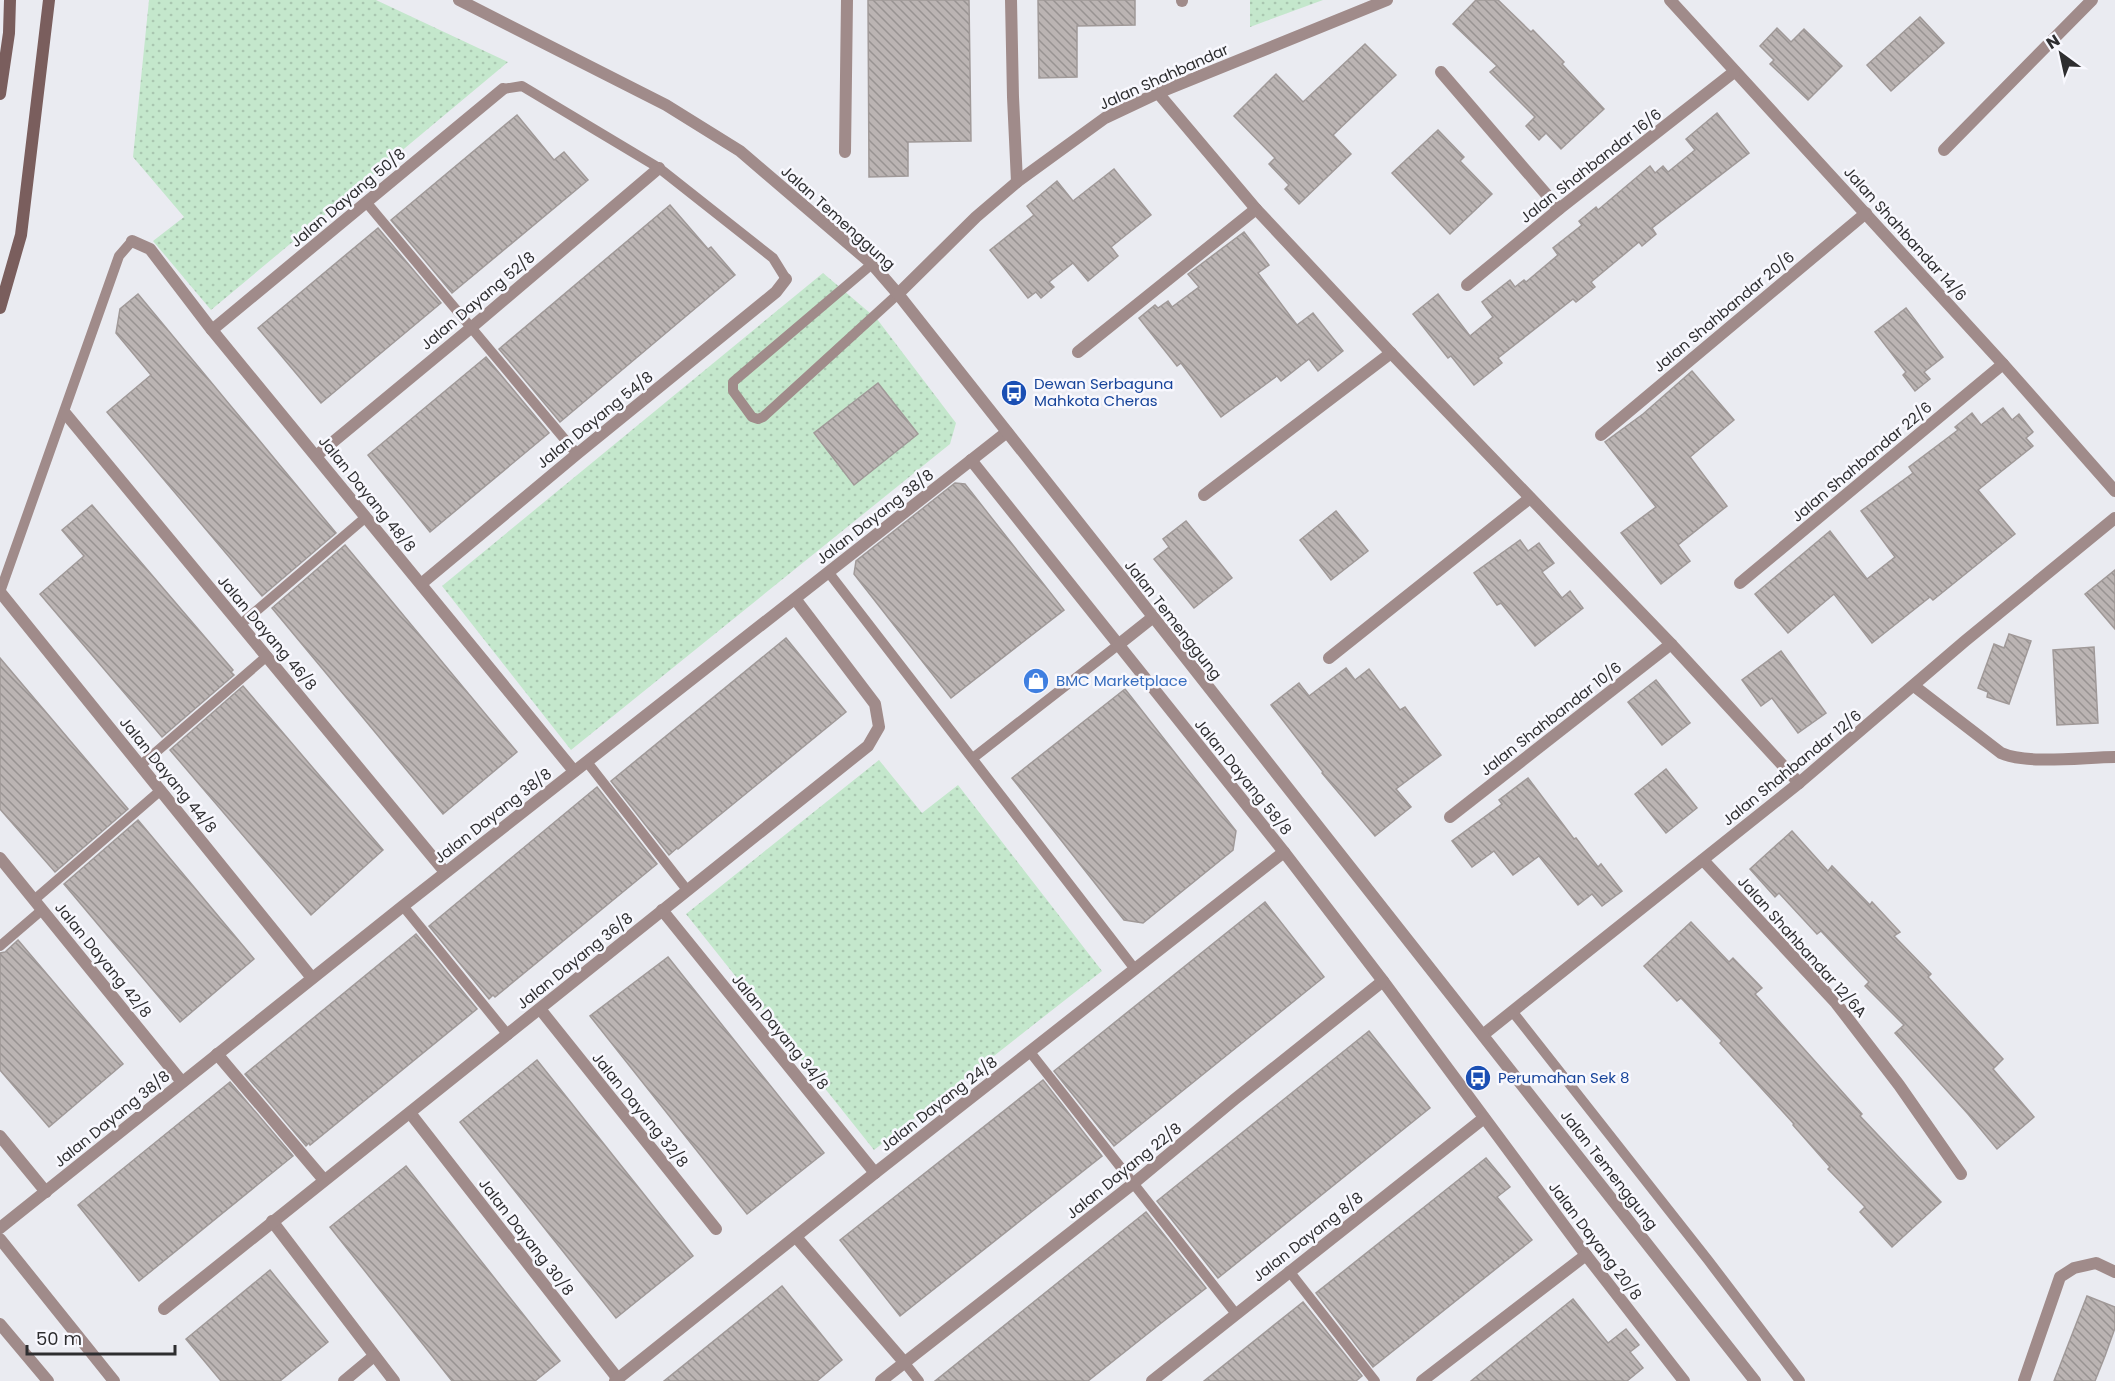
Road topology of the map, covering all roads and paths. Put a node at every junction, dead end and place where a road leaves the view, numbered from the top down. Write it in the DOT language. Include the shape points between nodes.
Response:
graph roads {
  1 [pos="10,0"];
  2 [pos="50,0"];
  3 [pos="459,0"];
  4 [pos="847,0"];
  5 [pos="1011,0"];
  6 [pos="1387,0"];
  7 [pos="1670,0"];
  8 [pos="2092,0"];
  9 [pos="1441,72"];
  10 [pos="1734,72"];
  11 [pos="503,89"];
  12 [pos="1158,93"];
  13 [pos="0,94"];
  14 [pos="1944,150"];
  15 [pos="845,152"];
  16 [pos="659,168"];
  17 [pos="1017,182"];
  18 [pos="366,202"];
  19 [pos="1256,209"];
  20 [pos="1558,209"];
  21 [pos="1866,213"];
  22 [pos="132,241"];
  23 [pos="872,264"];
  24 [pos="786,279"];
  25 [pos="1467,285"];
  26 [pos="898,294"];
  27 [pos="0,308"];
  28 [pos="472,327"];
  29 [pos="212,330"];
  30 [pos="1078,352"];
  31 [pos="1391,353"];
  32 [pos="2003,364"];
  33 [pos="65,413"];
  34 [pos="1007,432"];
  35 [pos="1601,435"];
  36 [pos="577,454"];
  37 [pos="316,456"];
  38 [pos="971,460"];
  39 [pos="2115,491"];
  40 [pos="1204,495"];
  41 [pos="1530,498"];
  42 [pos="366,517"];
  43 [pos="2115,518"];
  44 [pos="828,573"];
  45 [pos="1740,583"];
  46 [pos="421,584"];
  47 [pos="0,592"];
  48 [pos="796,600"];
  49 [pos="1152,618"];
  50 [pos="241,624"];
  51 [pos="1671,644"];
  52 [pos="1118,645"];
  53 [pos="267,656"];
  54 [pos="1329,658"];
  55 [pos="1914,686"];
  56 [pos="2115,757"];
  57 [pos="973,758"];
  58 [pos="587,762"];
  59 [pos="141,765"];
  60 [pos="574,771"];
  61 [pos="1799,783"];
  62 [pos="161,790"];
  63 [pos="1450,817"];
  64 [pos="1284,852"];
  65 [pos="0,858"];
  66 [pos="1702,860"];
  67 [pos="445,872"];
  68 [pos="687,890"];
  69 [pos="38,905"];
  70 [pos="403,906"];
  71 [pos="662,910"];
  72 [pos="0,946"];
  73 [pos="1134,968"];
  74 [pos="312,978"];
  75 [pos="1383,981"];
  76 [pos="540,1009"];
  77 [pos="1512,1011"];
  78 [pos="1484,1034"];
  79 [pos="508,1035"];
  80 [pos="1030,1052"];
  81 [pos="217,1054"];
  82 [pos="182,1082"];
  83 [pos="410,1113"];
  84 [pos="1484,1118"];
  85 [pos="0,1136"];
  86 [pos="875,1173"];
  87 [pos="1961,1174"];
  88 [pos="324,1180"];
  89 [pos="1134,1183"];
  90 [pos="46,1192"];
  91 [pos="272,1221"];
  92 [pos="0,1228"];
  93 [pos="716,1229"];
  94 [pos="796,1237"];
  95 [pos="0,1239"];
  96 [pos="1586,1255"];
  97 [pos="1289,1271"];
  98 [pos="2115,1272"];
  99 [pos="164,1309"];
  100 [pos="1236,1314"];
  101 [pos="0,1324"];
  102 [pos="374,1356"];
  103 [pos="904,1362"];
  104 [pos="616,1380"];
  105 [pos="48,1381"];
  106 [pos="114,1381"];
  107 [pos="344,1381"];
  108 [pos="394,1381"];
  109 [pos="881,1381"];
  110 [pos="919,1381"];
  111 [pos="1152,1381"];
  112 [pos="1375,1381"];
  113 [pos="1422,1381"];
  114 [pos="1684,1381"];
  115 [pos="1755,1381"];
  116 [pos="1800,1381"];
  117 [pos="2024,1381"];
  1 -- 13 [label="main road"];
  2 -- 27 [label="main road" via="21,235"];
  3 -- 23 [label="street, Jalan Temenggung" via="666,105 741,151"];
  4 -- 15 [label="street"];
  5 -- 17 [label="street"];
  6 -- 12 [label="street, Jalan Shahbandar"];
  7 -- 10 [label="street, Jalan Shahbandar 14/6"];
  8 -- 14 [label="street"];
  9 -- 20 [label="street"];
  10 -- 20 [label="street, Jalan Shahbandar 16/6"];
  10 -- 21 [label="street, Jalan Shahbandar 14/6"];
  11 -- 16 [label="lane" via="522,86"];
  11 -- 18 [label="street, Jalan Dayang 50/8"];
  12 -- 17 [label="street, Jalan Shahbandar" via="1105,118"];
  12 -- 19 [label="street"];
  16 -- 24 [label="lane" via="773,258"];
  16 -- 28 [label="street, Jalan Dayang 52/8"];
  17 -- 26 [label="street, Jalan Shahbandar"];
  18 -- 28 [label="lane"];
  18 -- 29 [label="street, Jalan Dayang 50/8"];
  19 -- 30 [label="street"];
  19 -- 31 [label="street"];
  20 -- 25 [label="street, Jalan Shahbandar 16/6"];
  21 -- 32 [label="street, Jalan Shahbandar 14/6"];
  21 -- 35 [label="street, Jalan Shahbandar 20/6"];
  22 -- 29 [label="street, Jalan Dayang 48/8" via="150,249"];
  22 -- 33 [label="lane" via="119,256"];
  23 -- 26 [label="street, Jalan Temenggung"];
  23 -- 26 [label="lane" via="733,382 732,391 752,417 763,417"];
  24 -- 36 [label="street, Jalan Dayang 54/8" via="776,292"];
  26 -- 34 [label="street, Jalan Temenggung"];
  28 -- 36 [label="lane"];
  28 -- 37 [label="street, Jalan Dayang 52/8"];
  29 -- 37 [label="street, Jalan Dayang 48/8"];
  31 -- 40 [label="street"];
  31 -- 41 [label="street"];
  32 -- 39 [label="street, Jalan Shahbandar 14/6"];
  32 -- 45 [label="street, Jalan Shahbandar 22/6"];
  33 -- 47 [label="lane"];
  33 -- 50 [label="street, Jalan Dayang 46/8"];
  34 -- 38 [label="street, Jalan Dayang 38/8"];
  34 -- 49 [label="street, Jalan Temenggung"];
  36 -- 46 [label="street, Jalan Dayang 54/8"];
  37 -- 42 [label="street, Jalan Dayang 48/8"];
  38 -- 44 [label="street, Jalan Dayang 38/8"];
  38 -- 52 [label="street, Jalan Dayang 58/8"];
  41 -- 51 [label="street"];
  41 -- 54 [label="street"];
  42 -- 46 [label="street, Jalan Dayang 48/8"];
  42 -- 50 [label="lane"];
  43 -- 55 [label="street, Jalan Shahbandar 12/6"];
  44 -- 48 [label="street, Jalan Dayang 38/8"];
  44 -- 57 [label="lane"];
  46 -- 60 [label="street, Jalan Dayang 48/8"];
  47 -- 59 [label="street, Jalan Dayang 44/8"];
  48 -- 58 [label="street, Jalan Dayang 38/8"];
  48 -- 68 [label="street, Jalan Dayang 36/8" via="875,704 879,727 868,746"];
  49 -- 52 [label="street"];
  49 -- 78 [label="street, Jalan Temenggung"];
  50 -- 53 [label="street, Jalan Dayang 46/8"];
  51 -- 61 [label="street"];
  51 -- 63 [label="street, Jalan Shahbandar 10/6"];
  52 -- 57 [label="lane"];
  52 -- 64 [label="street, Jalan Dayang 58/8"];
  53 -- 59 [label="lane"];
  53 -- 67 [label="street, Jalan Dayang 46/8"];
  55 -- 56 [label="street" via="2011,757"];
  55 -- 61 [label="street, Jalan Shahbandar 12/6"];
  57 -- 73 [label="lane"];
  58 -- 60 [label="street, Jalan Dayang 38/8"];
  58 -- 68 [label="lane"];
  59 -- 62 [label="street, Jalan Dayang 44/8"];
  60 -- 67 [label="street, Jalan Dayang 38/8"];
  61 -- 66 [label="street, Jalan Shahbandar 12/6"];
  62 -- 69 [label="lane"];
  62 -- 74 [label="street, Jalan Dayang 44/8"];
  64 -- 73 [label="street, Jalan Dayang 24/8"];
  64 -- 75 [label="street, Jalan Dayang 58/8"];
  65 -- 69 [label="street, Jalan Dayang 42/8"];
  66 -- 77 [label="street, Jalan Shahbandar 12/6"];
  66 -- 87 [label="street, Jalan Shahbandar 12/6A" via="1836,1003 1899,1084"];
  67 -- 70 [label="street, Jalan Dayang 38/8"];
  68 -- 71 [label="street, Jalan Dayang 36/8"];
  69 -- 72 [label="lane"];
  69 -- 82 [label="street, Jalan Dayang 42/8"];
  70 -- 74 [label="street, Jalan Dayang 38/8"];
  70 -- 79 [label="lane"];
  71 -- 76 [label="street, Jalan Dayang 36/8"];
  71 -- 86 [label="street, Jalan Dayang 34/8"];
  73 -- 80 [label="street, Jalan Dayang 24/8"];
  74 -- 81 [label="street, Jalan Dayang 38/8"];
  75 -- 84 [label="street, Jalan Dayang 58/8"];
  75 -- 89 [label="street, Jalan Dayang 22/8"];
  76 -- 79 [label="street, Jalan Dayang 36/8"];
  76 -- 93 [label="street, Jalan Dayang 32/8"];
  77 -- 78 [label="street, Jalan Shahbandar 12/6"];
  77 -- 116 [label="lane"];
  78 -- 115 [label="street, Jalan Temenggung"];
  79 -- 83 [label="street, Jalan Dayang 36/8"];
  80 -- 86 [label="street, Jalan Dayang 24/8"];
  80 -- 89 [label="lane"];
  81 -- 82 [label="street, Jalan Dayang 38/8"];
  81 -- 88 [label="street"];
  82 -- 90 [label="street, Jalan Dayang 38/8"];
  83 -- 88 [label="street, Jalan Dayang 36/8"];
  83 -- 104 [label="street, Jalan Dayang 30/8"];
  84 -- 96 [label="street, Jalan Dayang 20/8"];
  84 -- 97 [label="street, Jalan Dayang 8/8"];
  85 -- 90 [label="street"];
  86 -- 94 [label="street, Jalan Dayang 24/8"];
  88 -- 91 [label="street, Jalan Dayang 36/8"];
  89 -- 100 [label="lane"];
  89 -- 103 [label="street, Jalan Dayang 22/8"];
  90 -- 92 [label="street, Jalan Dayang 38/8"];
  91 -- 99 [label="street, Jalan Dayang 36/8"];
  91 -- 102 [label="street"];
  94 -- 103 [label="street"];
  94 -- 104 [label="street, Jalan Dayang 24/8"];
  95 -- 106 [label="street"];
  96 -- 113 [label="street"];
  96 -- 114 [label="street, Jalan Dayang 20/8"];
  97 -- 100 [label="street, Jalan Dayang 8/8"];
  97 -- 112 [label="lane"];
  98 -- 117 [label="street" via="2096,1263 2074,1268 2060,1277"];
  100 -- 111 [label="street, Jalan Dayang 8/8"];
  101 -- 105 [label="street"];
  102 -- 107 [label="street"];
  102 -- 108 [label="street"];
  103 -- 109 [label="street, Jalan Dayang 22/8"];
  103 -- 110 [label="lane"];
}
